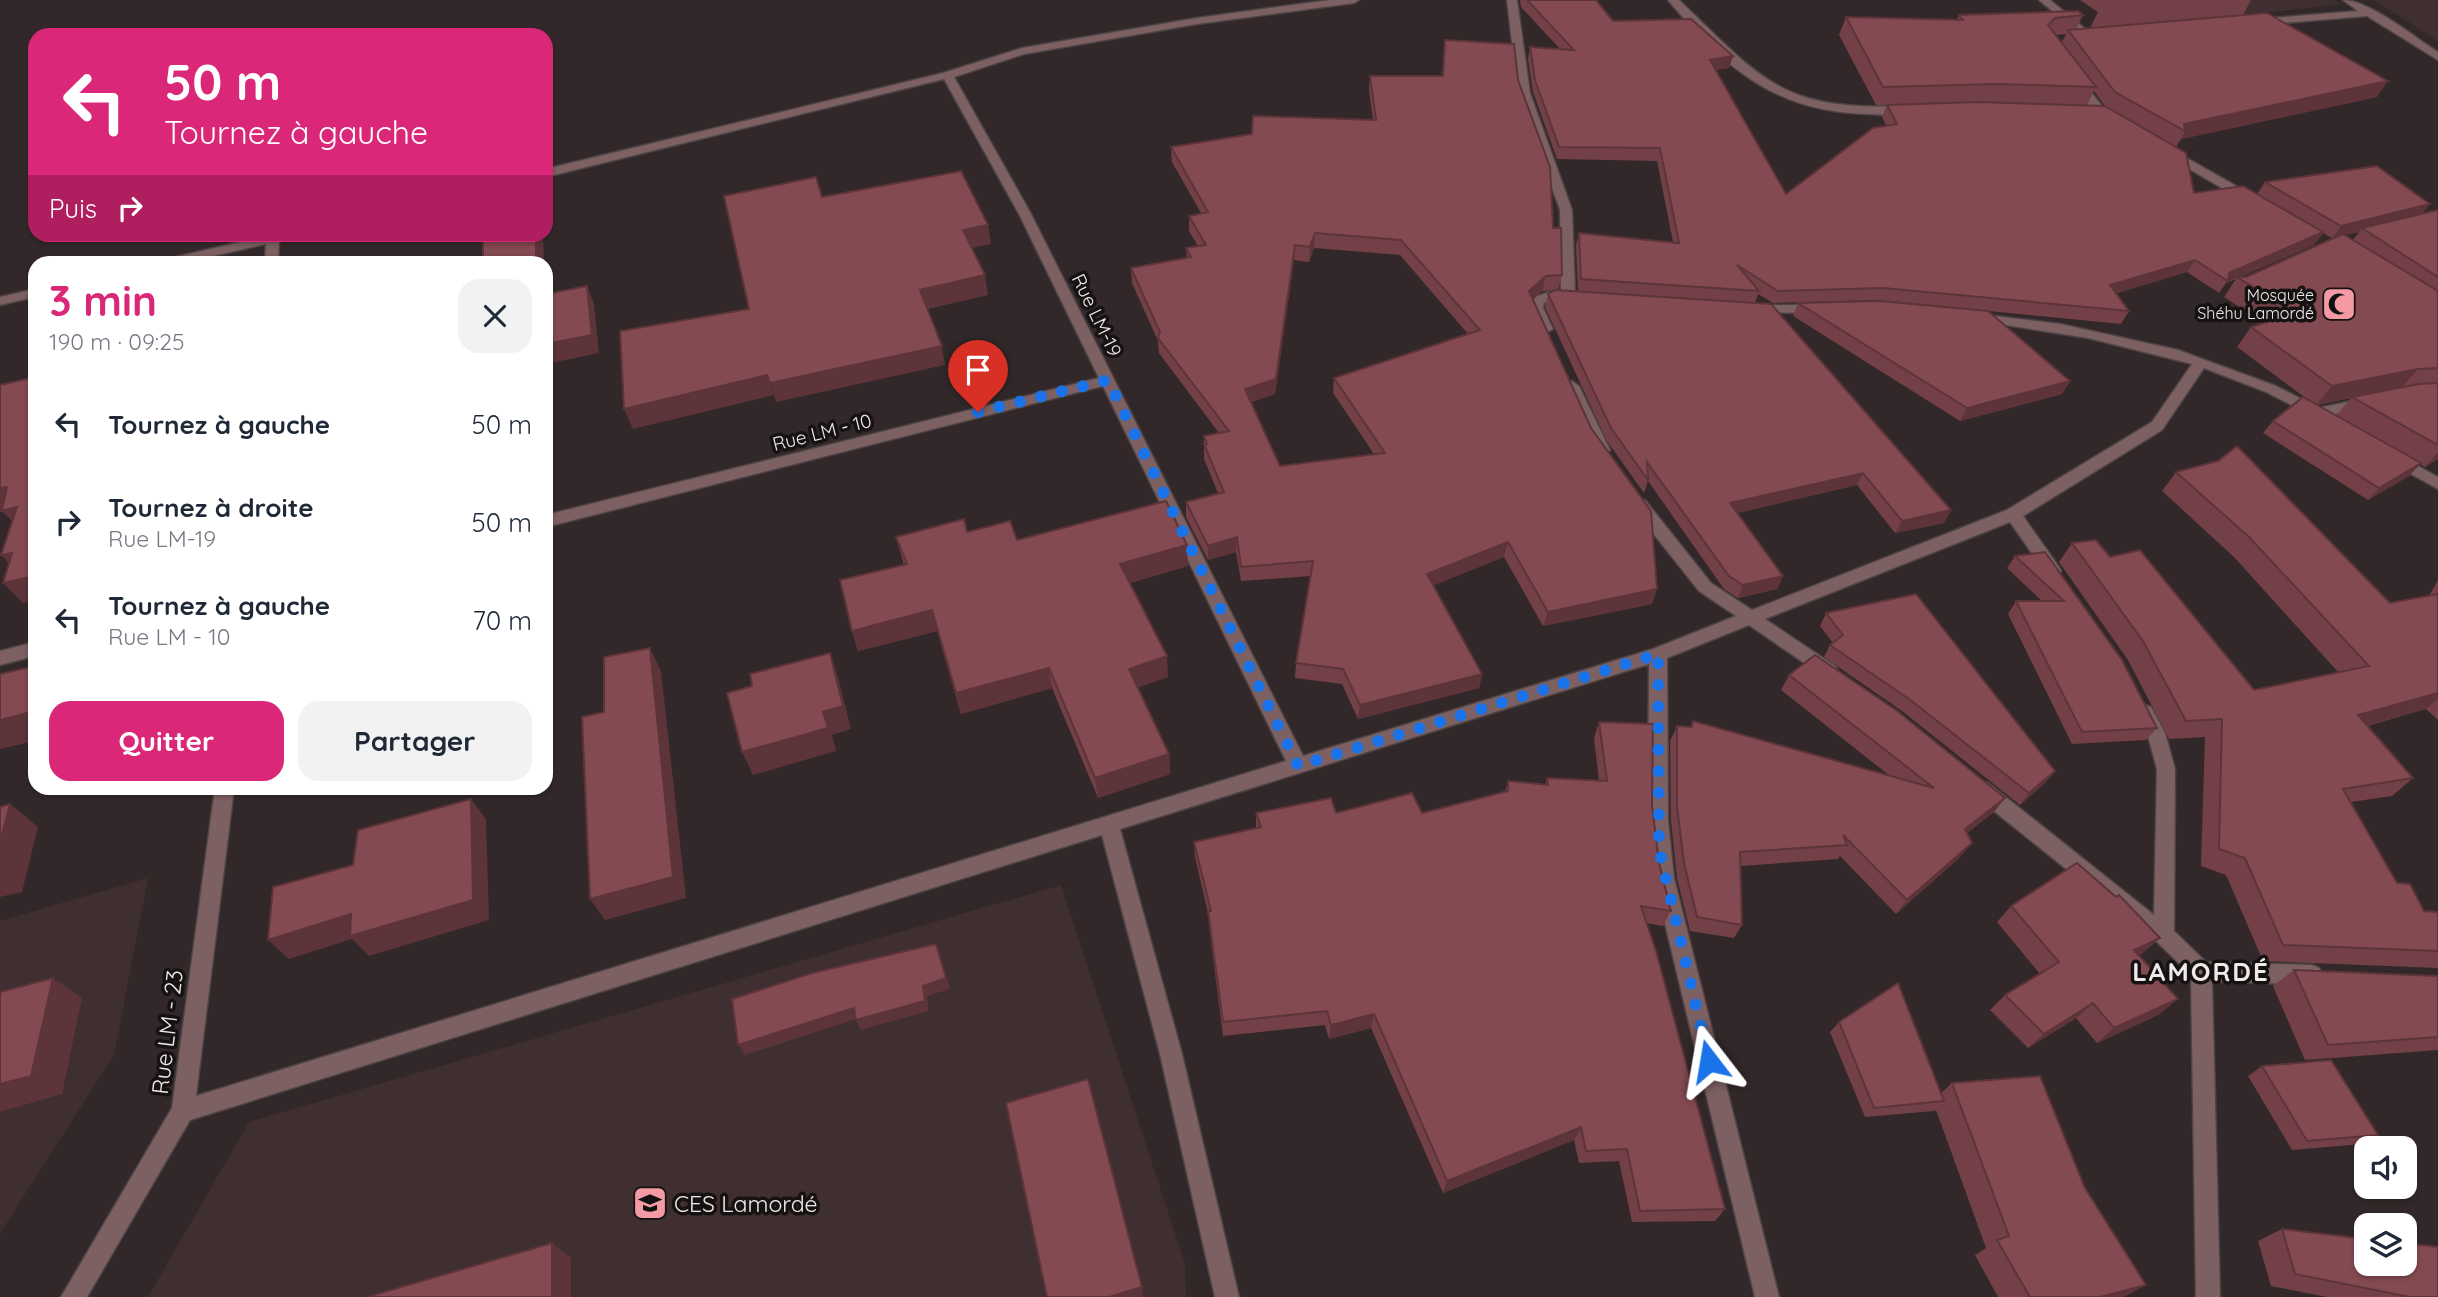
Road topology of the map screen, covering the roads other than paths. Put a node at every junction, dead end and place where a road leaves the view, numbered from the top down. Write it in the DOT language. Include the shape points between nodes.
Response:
graph roads {
  1 [pos="1354,0"];
  2 [pos="1512,0"];
  3 [pos="1674,0"];
  4 [pos="2044,0"];
  5 [pos="2348,0"];
  6 [pos="2370,13"];
  7 [pos="2250,23"];
  8 [pos="2103,36"];
  9 [pos="2090,37"];
  10 [pos="2068,39"];
  11 [pos="2438,57"];
  12 [pos="2070,71"];
  13 [pos="947,75"];
  14 [pos="1921,110"];
  15 [pos="2124,125"];
  16 [pos="2158,146"];
  17 [pos="553,171"];
  18 [pos="2261,205"];
  19 [pos="264,242"];
  20 [pos="200,256"];
  21 [pos="28,295"];
  22 [pos="0,301"];
  23 [pos="1733,308"];
  24 [pos="1836,308"];
  25 [pos="1963,315"];
  26 [pos="1553,344"];
  27 [pos="2201,362"];
  28 [pos="1564,369"];
  29 [pos="1108,380"];
  30 [pos="2377,401"];
  31 [pos="2317,413"];
  32 [pos="2339,426"];
  33 [pos="2383,452"];
  34 [pos="1611,465"];
  35 [pos="2438,484"];
  36 [pos="1632,495"];
  37 [pos="2013,514"];
  38 [pos="553,519"];
  39 [pos="2066,590"];
  40 [pos="1753,619"];
  41 [pos="28,651"];
  42 [pos="1658,654"];
  43 [pos="0,657"];
  44 [pos="1850,685"];
  45 [pos="2138,698"];
  46 [pos="1298,766"];
  47 [pos="1970,779"];
  48 [pos="223,795"];
  49 [pos="1109,824"];
  50 [pos="2164,935"];
  51 [pos="2201,971"];
  52 [pos="2326,976"];
  53 [pos="183,1111"];
  54 [pos="74,1297"];
  55 [pos="1227,1297"];
  56 [pos="1767,1297"];
  57 [pos="2208,1297"];
  1 -- 13 [label="street" via="1045,46"];
  2 -- 26 [label="street" via="1524,93 1566,210 1575,297 1545,297 1535,305"];
  3 -- 14 [label="street" via="1775,92 1835,107"];
  4 -- 9 [label="street"];
  5 -- 6 [label="street"];
  6 -- 7 [label="street"];
  6 -- 11 [label="street"];
  8 -- 9 [label="street"];
  9 -- 10 [label="street"];
  12 -- 15 [label="street" via="2094,112"];
  13 -- 17 [label="street"];
  13 -- 29 [label="street, Rue LM-19" via="1025,214"];
  16 -- 18 [label="street"];
  19 -- 20 [label="street"];
  21 -- 22 [label="street"];
  23 -- 24 [label="street"];
  25 -- 27 [label="street" via="2096,333"];
  27 -- 31 [label="street" via="2271,388"];
  27 -- 37 [label="street" via="2157,426"];
  28 -- 34 [label="street"];
  29 -- 38 [label="street, Rue LM - 10"];
  29 -- 46 [label="street, Rue LM-19"];
  30 -- 31 [label="street"];
  31 -- 32 [label="street"];
  33 -- 35 [label="street"];
  36 -- 40 [label="street" via="1705,587"];
  37 -- 39 [label="street"];
  37 -- 40 [label="street"];
  40 -- 42 [label="street"];
  40 -- 44 [label="street"];
  41 -- 43 [label="street"];
  42 -- 46 [label="street"];
  42 -- 56 [label="street" via="1658,821 1664,878"];
  45 -- 50 [label="street" via="2156,733 2166,769"];
  46 -- 49 [label="street"];
  47 -- 50 [label="street"];
  48 -- 53 [label="street, Rue LM - 23"];
  49 -- 53 [label="street"];
  49 -- 55 [label="street" via="1171,1054"];
  50 -- 51 [label="street"];
  51 -- 52 [label="street"];
  51 -- 57 [label="street"];
  53 -- 54 [label="street, Rue LM - 23"];
}
